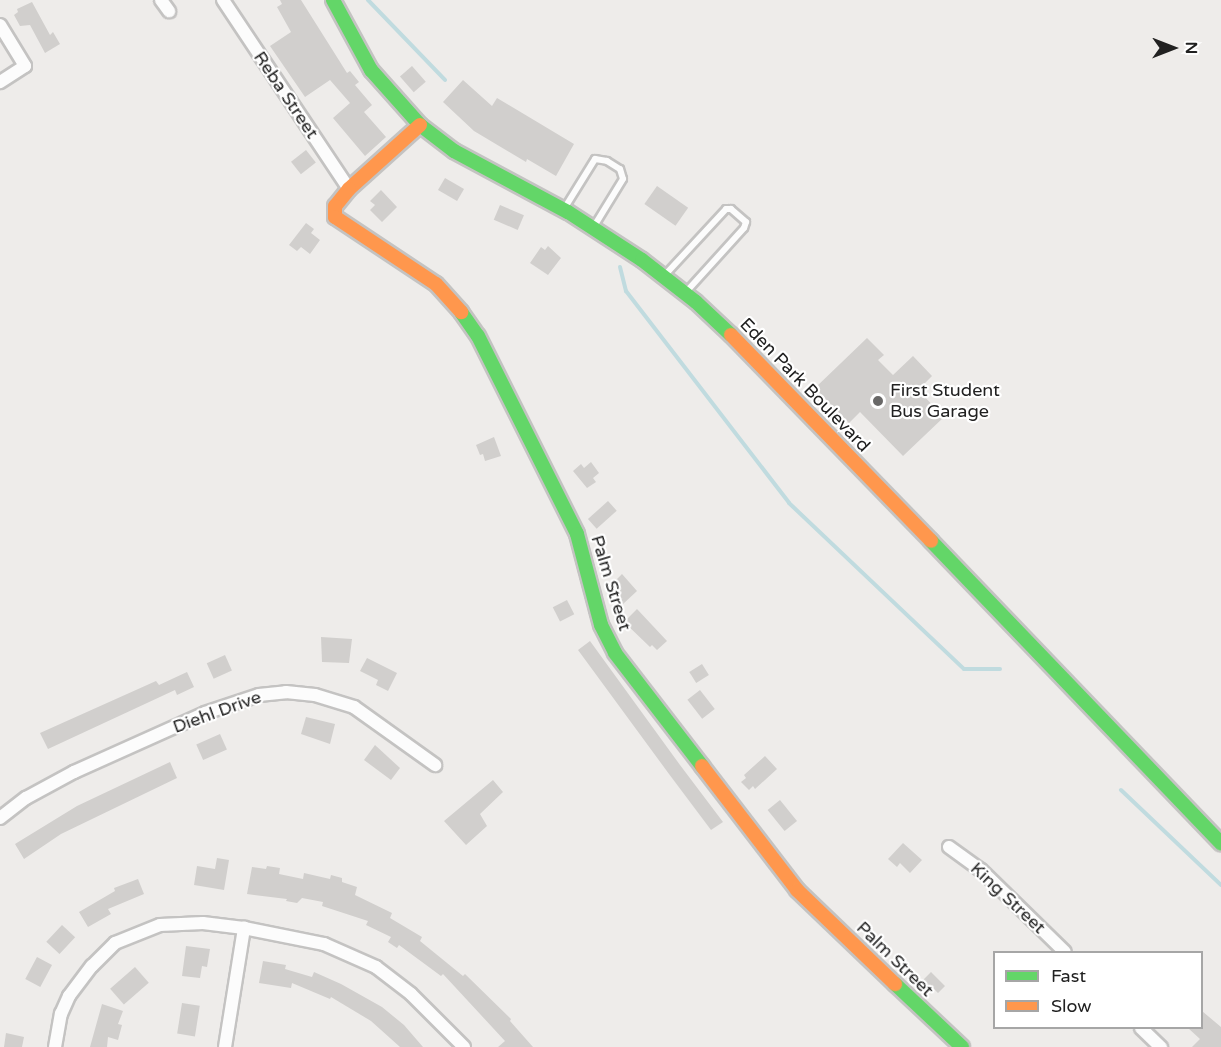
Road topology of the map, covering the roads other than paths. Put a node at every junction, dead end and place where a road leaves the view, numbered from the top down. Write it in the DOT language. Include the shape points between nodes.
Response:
graph roads {
  1 [pos="161,0"];
  2 [pos="223,0"];
  3 [pos="333,0"];
  4 [pos="169,11"];
  5 [pos="0,25"];
  6 [pos="0,82"];
  7 [pos="420,125"];
  8 [pos="350,189"];
  9 [pos="563,210"];
  10 [pos="593,228"];
  11 [pos="663,277"];
  12 [pos="685,293"];
  13 [pos="435,765"];
  14 [pos="0,818"];
  15 [pos="1221,843"];
  16 [pos="949,847"];
  17 [pos="244,928"];
  18 [pos="1064,951"];
  19 [pos="1142,1029"];
  20 [pos="55,1047"];
  21 [pos="225,1047"];
  22 [pos="464,1047"];
  23 [pos="962,1047"];
  24 [pos="1161,1047"];
  1 -- 4 [label="street"];
  2 -- 8 [label="street, Reba Street"];
  3 -- 7 [label="main road, Eden Park Boulevard" via="371,70"];
  5 -- 6 [label="street" via="25,66"];
  7 -- 8 [label="main road, Palm Street"];
  7 -- 9 [label="main road, Eden Park Boulevard" via="454,151"];
  8 -- 23 [label="main road, Palm Street" via="335,206 338,221 436,284 478,336 577,534 601,625 635,682 797,890"];
  9 -- 10 [label="main road, Eden Park Boulevard"];
  9 -- 10 [label="lane" via="594,159 607,161 620,169 623,178"];
  10 -- 11 [label="main road, Eden Park Boulevard"];
  11 -- 12 [label="main road, Eden Park Boulevard"];
  11 -- 12 [label="lane" via="726,209 731,209 746,222 744,228"];
  12 -- 15 [label="main road, Eden Park Boulevard" via="759,362"];
  13 -- 14 [label="street, Diehl Drive" via="354,707 315,695 259,695 205,713 74,772 26,798"];
  16 -- 18 [label="street, King Street" via="981,870"];
  17 -- 20 [label="street" via="203,923 160,925 115,943 69,996"];
  17 -- 21 [label="street"];
  17 -- 22 [label="street" via="324,945 376,967 411,994"];
  19 -- 24 [label="street"];
}
